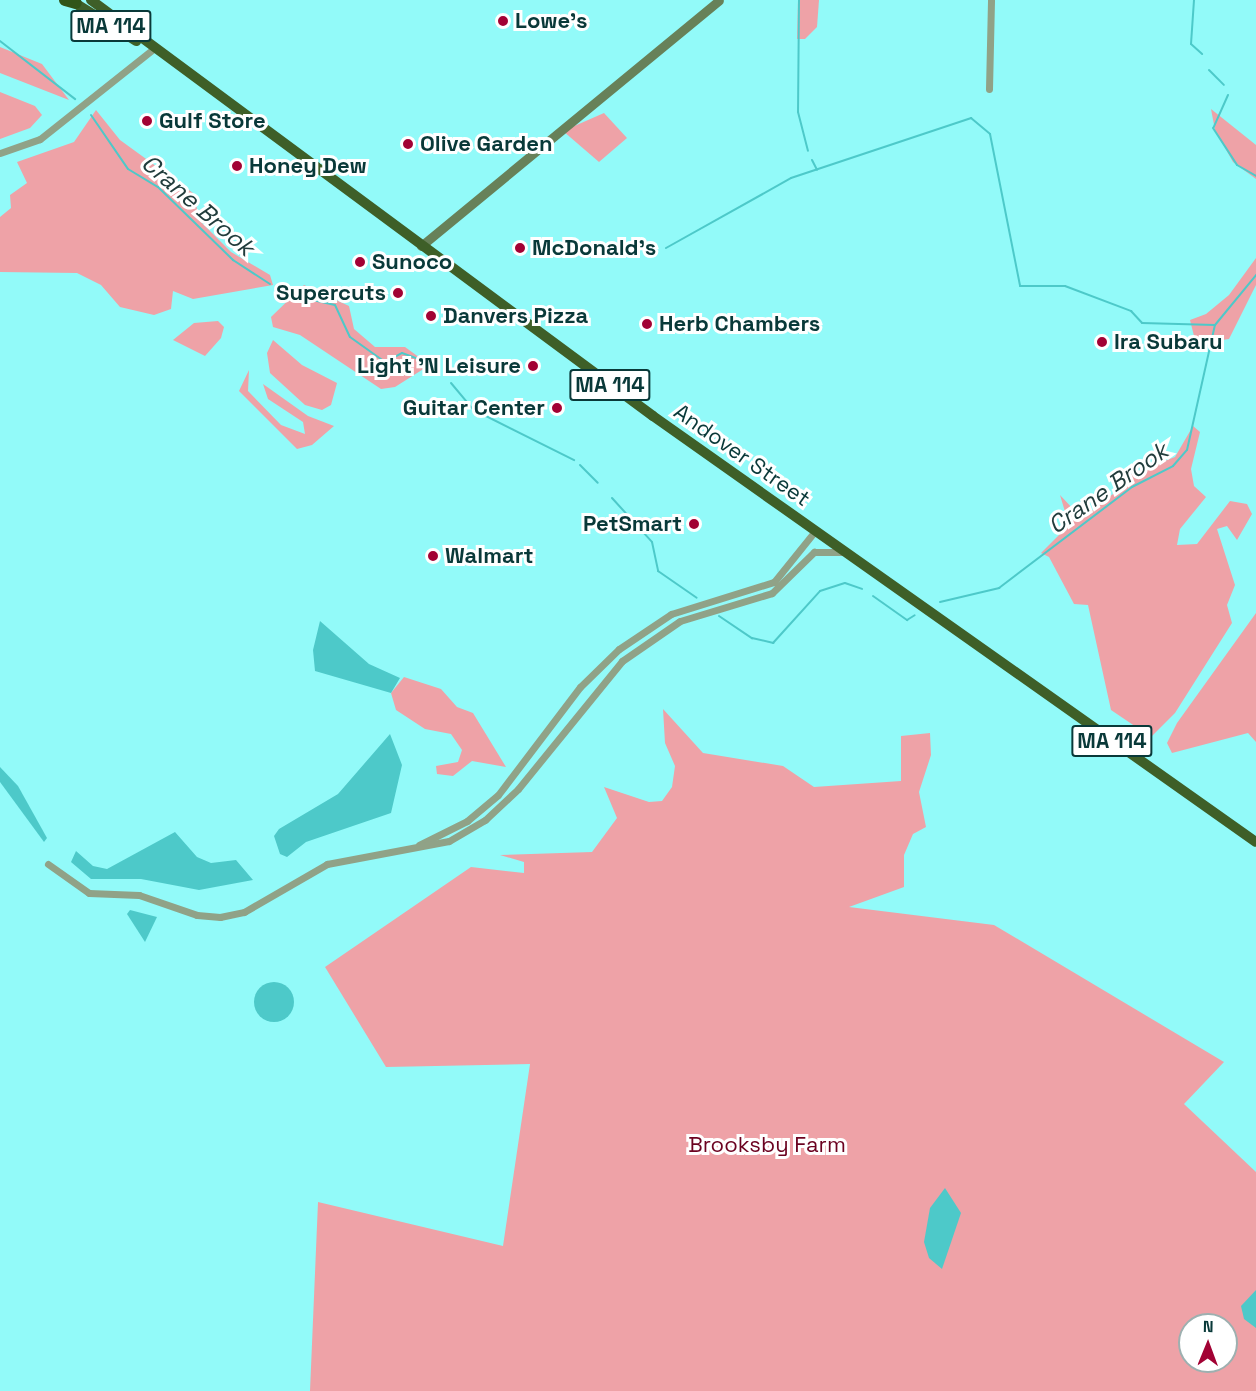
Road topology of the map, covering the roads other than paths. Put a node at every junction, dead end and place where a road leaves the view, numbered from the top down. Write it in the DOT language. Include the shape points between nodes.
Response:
graph roads {
  1 [pos="91,0"];
  2 [pos="719,0"];
  3 [pos="991,0"];
  4 [pos="70,1"];
  5 [pos="152,50"];
  6 [pos="989,90"];
  7 [pos="0,153"];
  8 [pos="421,246"];
  9 [pos="815,531"];
  10 [pos="847,553"];
  11 [pos="1256,842"];
  12 [pos="405,849"];
  13 [pos="48,864"];
  1 -- 5 [label="highway, Andover Street / MA 114"];
  2 -- 8 [label="main road"];
  3 -- 6 [label="street"];
  4 -- 5 [label="highway, Andover Street / MA 114"];
  5 -- 7 [label="street" via="40,139"];
  5 -- 8 [label="highway, Andover Street / MA 114"];
  8 -- 9 [label="highway, Andover Street / MA 114"];
  9 -- 10 [label="highway, Andover Street / MA 114"];
  9 -- 12 [label="street" via="774,582 670,614 619,649 580,687 486,807 453,829"];
  10 -- 11 [label="highway, Andover Street / MA 114"];
  10 -- 12 [label="street" via="814,552 772,594 692,616 667,629 607,674 495,812 449,841"];
  12 -- 13 [label="street" via="327,864 244,912 220,917 198,915 139,895 89,893"];
}
